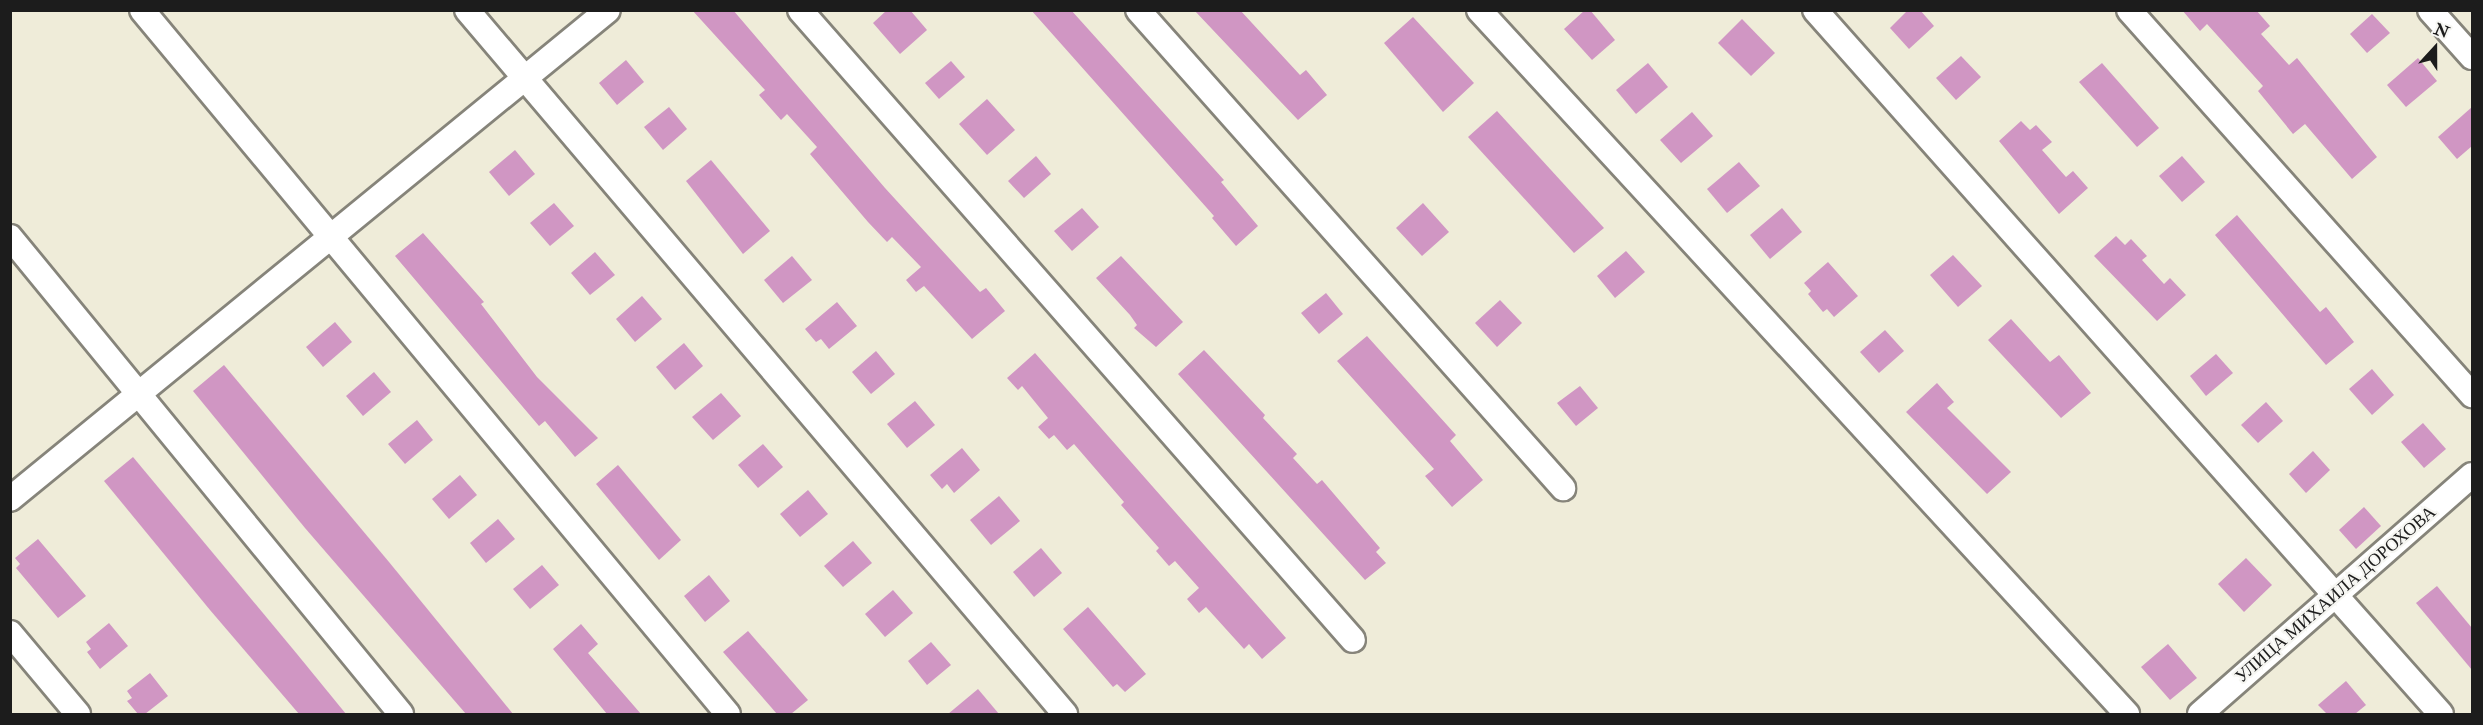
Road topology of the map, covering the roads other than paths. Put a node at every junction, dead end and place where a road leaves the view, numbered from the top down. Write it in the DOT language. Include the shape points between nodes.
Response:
graph roads {
  1 [pos="142,10"];
  2 [pos="467,10"];
  3 [pos="608,10"];
  4 [pos="800,10"];
  5 [pos="1137,10"];
  6 [pos="1479,10"];
  7 [pos="1815,10"];
  8 [pos="2129,10"];
  9 [pos="2430,10"];
  10 [pos="2472,57"];
  11 [pos="526,77"];
  12 [pos="10,237"];
  13 [pos="333,237"];
  14 [pos="2472,395"];
  15 [pos="141,396"];
  16 [pos="2472,475"];
  17 [pos="1563,488"];
  18 [pos="10,499"];
  19 [pos="2335,596"];
  20 [pos="10,633"];
  21 [pos="1353,640"];
  22 [pos="78,714"];
  23 [pos="401,714"];
  24 [pos="728,714"];
  25 [pos="1065,714"];
  26 [pos="2127,714"];
  27 [pos="2200,714"];
  28 [pos="2441,714"];
  1 -- 13 [label="street"];
  2 -- 11 [label="street"];
  3 -- 11 [label="street"];
  4 -- 21 [label="street"];
  5 -- 17 [label="street"];
  6 -- 26 [label="street"];
  7 -- 19 [label="street"];
  8 -- 14 [label="street"];
  9 -- 10 [label="street"];
  11 -- 13 [label="street"];
  11 -- 25 [label="street"];
  12 -- 15 [label="street"];
  13 -- 15 [label="street"];
  13 -- 24 [label="street"];
  15 -- 18 [label="street"];
  15 -- 23 [label="street"];
  16 -- 19 [label="street, УЛИЦА МИХАИЛА ДОРОХОВА"];
  19 -- 27 [label="street, УЛИЦА МИХАИЛА ДОРОХОВА"];
  19 -- 28 [label="street"];
  20 -- 22 [label="street"];
}
